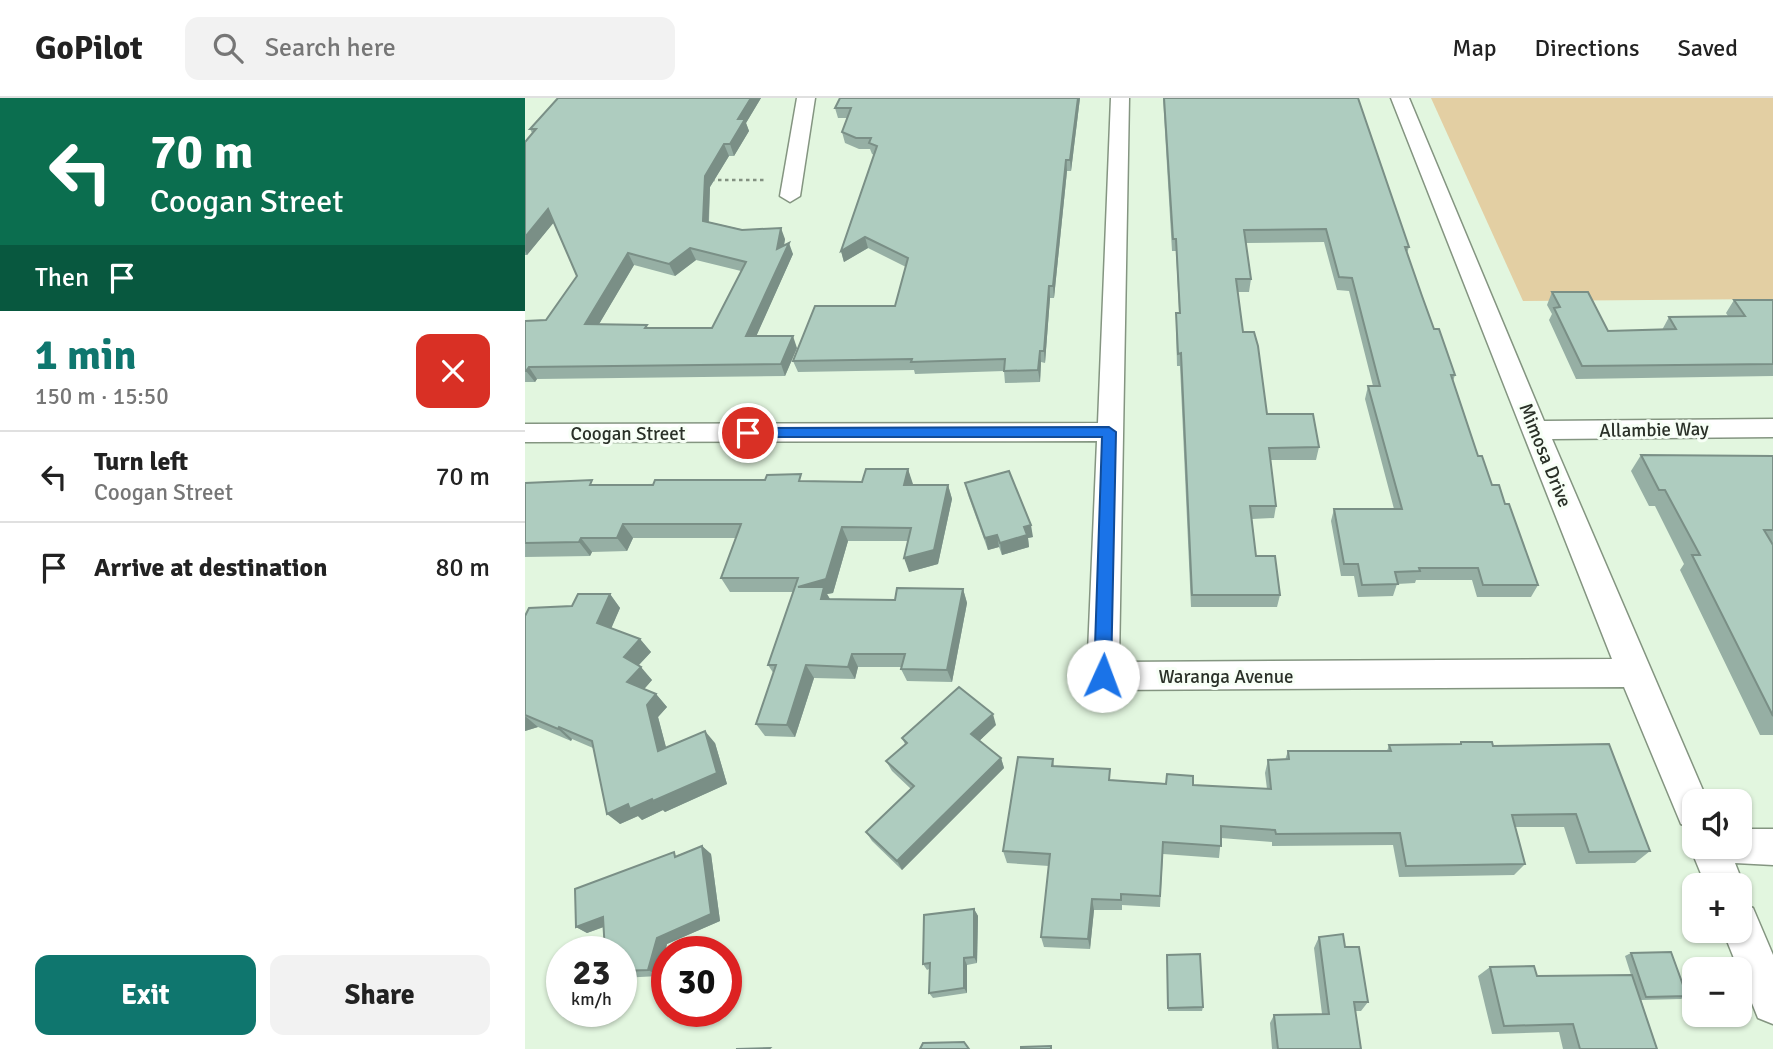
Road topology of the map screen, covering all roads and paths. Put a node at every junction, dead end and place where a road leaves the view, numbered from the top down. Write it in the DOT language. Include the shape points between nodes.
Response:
graph roads {
  1 [pos="806,98"];
  2 [pos="1119,98"];
  3 [pos="1400,98"];
  4 [pos="707,180"];
  5 [pos="790,188"];
  6 [pos="1773,428"];
  7 [pos="1535,430"];
  8 [pos="1109,432"];
  9 [pos="525,433"];
  10 [pos="1635,673"];
  11 [pos="1684,789"];
  12 [pos="1773,846"];
  13 [pos="1752,847"];
  14 [pos="1748,943"];
  15 [pos="1773,1003"];
  1 -- 5 [label="street"];
  2 -- 8 [label="street, Waranga Avenue"];
  3 -- 7 [label="street, Mimosa Drive"];
  4 -- 5 [label="path"];
  6 -- 7 [label="street, Allambie Way"];
  7 -- 10 [label="street, Mimosa Drive"];
  8 -- 9 [label="street, Coogan Street"];
  8 -- 10 [label="street, Waranga Avenue" via="1103,676"];
  10 -- 11 [label="street, Mimosa Drive"];
  12 -- 13 [label="street"];
  14 -- 15 [label="street"];
}
